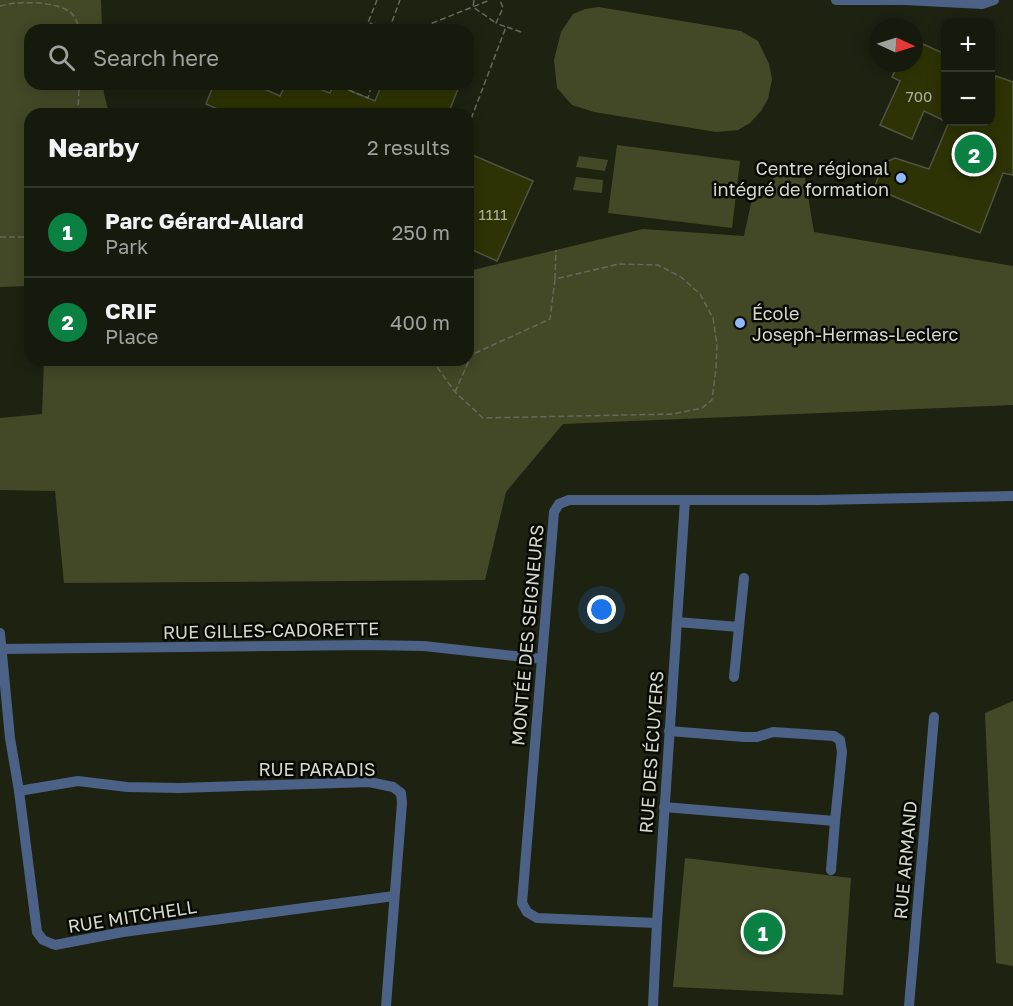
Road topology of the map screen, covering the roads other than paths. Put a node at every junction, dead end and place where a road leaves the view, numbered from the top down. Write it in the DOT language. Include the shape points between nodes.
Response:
graph roads {
  1 [pos="836,0"];
  2 [pos="994,0"];
  3 [pos="1013,496"];
  4 [pos="685,500"];
  5 [pos="744,578"];
  6 [pos="676,622"];
  7 [pos="739,627"];
  8 [pos="0,633"];
  9 [pos="1,649"];
  10 [pos="542,659"];
  11 [pos="734,677"];
  12 [pos="934,717"];
  13 [pos="669,731"];
  14 [pos="19,790"];
  15 [pos="664,807"];
  16 [pos="835,821"];
  17 [pos="831,870"];
  18 [pos="394,896"];
  19 [pos="657,923"];
  20 [pos="386,1006"];
  21 [pos="653,1006"];
  22 [pos="909,1006"];
  1 -- 2 [label="street" via="970,4"];
  3 -- 4 [label="street, MONTÉE DES SEIGNEURS"];
  4 -- 6 [label="street, RUE DES ÉCUYERS"];
  4 -- 10 [label="street, MONTÉE DES SEIGNEURS" via="569,500 559,504 554,512"];
  5 -- 7 [label="street"];
  6 -- 7 [label="street"];
  6 -- 13 [label="street, RUE DES ÉCUYERS"];
  7 -- 11 [label="street"];
  8 -- 9 [label="street, RUE MITCHELL"];
  9 -- 10 [label="street, RUE GILLES-CADORETTE" via="424,646"];
  9 -- 14 [label="street, RUE MITCHELL"];
  10 -- 19 [label="street, MONTÉE DES SEIGNEURS" via="522,903 537,918"];
  12 -- 22 [label="street, RUE ARMAND"];
  13 -- 15 [label="street, RUE DES ÉCUYERS"];
  13 -- 16 [label="street" via="744,737 773,732 834,736 840,740 842,752"];
  14 -- 18 [label="street, RUE PARADIS" via="78,781 179,788 369,782 393,787 400,793 402,803"];
  14 -- 18 [label="street, RUE MITCHELL" via="37,932 55,945 133,930"];
  15 -- 16 [label="street"];
  15 -- 19 [label="street, RUE DES ÉCUYERS"];
  16 -- 17 [label="street"];
  18 -- 20 [label="street, RUE PARADIS"];
  19 -- 21 [label="street, RUE DES ÉCUYERS"];
}
